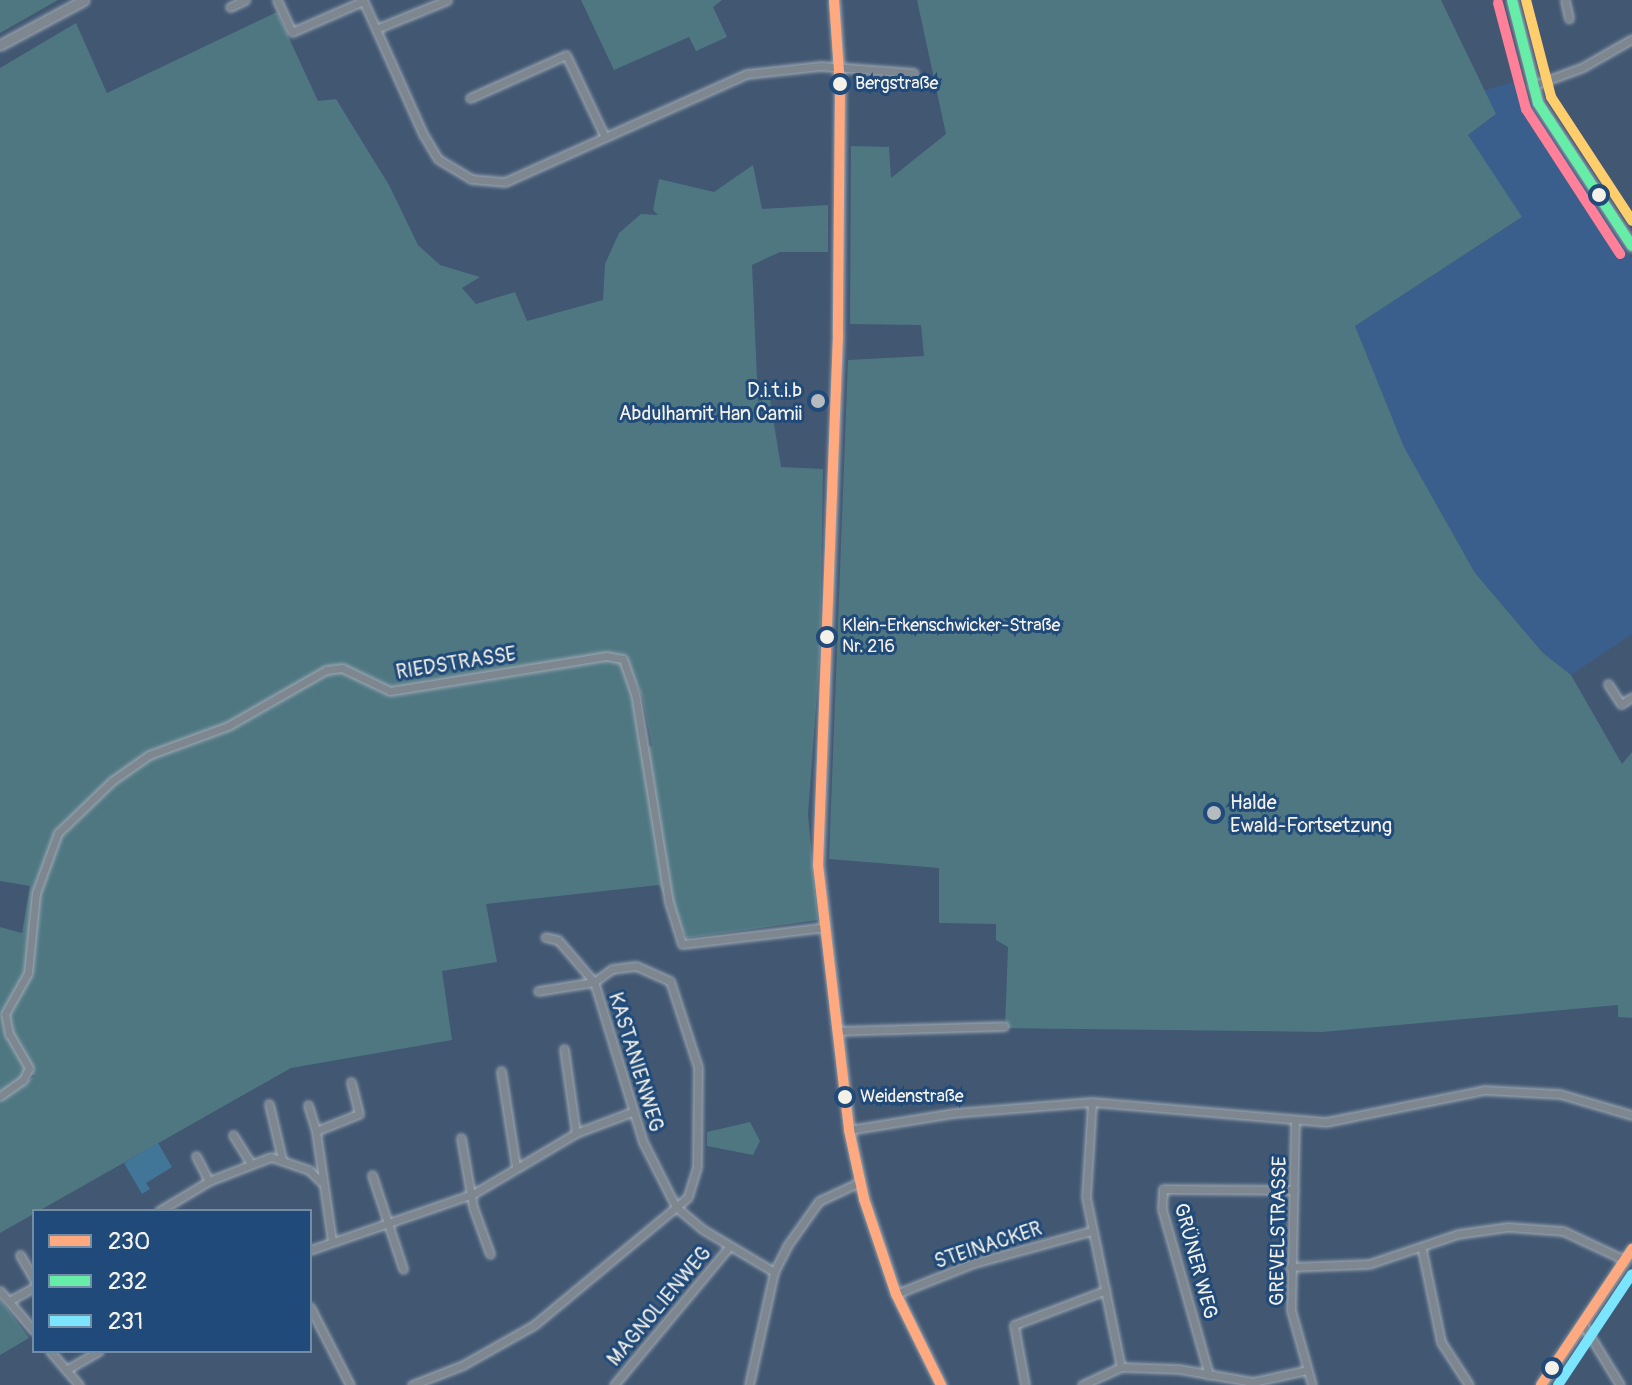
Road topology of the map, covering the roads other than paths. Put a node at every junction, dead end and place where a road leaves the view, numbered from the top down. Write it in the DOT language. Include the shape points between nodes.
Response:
graph roads {
  1 [pos="84,0"];
  2 [pos="245,0"];
  3 [pos="277,0"];
  4 [pos="363,0"];
  5 [pos="447,0"];
  6 [pos="834,0"];
  7 [pos="1512,0"];
  8 [pos="1565,0"];
  9 [pos="230,7"];
  10 [pos="1569,19"];
  11 [pos="376,29"];
  12 [pos="1632,39"];
  13 [pos="0,45"];
  14 [pos="840,67"];
  15 [pos="914,73"];
  16 [pos="1532,86"];
  17 [pos="470,98"];
  18 [pos="605,137"];
  19 [pos="1632,246"];
  20 [pos="1608,684"];
  21 [pos="1632,697"];
  22 [pos="826,927"];
  23 [pos="545,937"];
  24 [pos="594,982"];
  25 [pos="538,991"];
  26 [pos="1004,1026"];
  27 [pos="838,1031"];
  28 [pos="564,1049"];
  29 [pos="501,1071"];
  30 [pos="351,1082"];
  31 [pos="0,1096"];
  32 [pos="1092,1102"];
  33 [pos="269,1104"];
  34 [pos="308,1105"];
  35 [pos="632,1112"];
  36 [pos="1632,1115"];
  37 [pos="1295,1122"];
  38 [pos="849,1130"];
  39 [pos="316,1131"];
  40 [pos="576,1133"];
  41 [pos="233,1135"];
  42 [pos="461,1138"];
  43 [pos="196,1156"];
  44 [pos="282,1159"];
  45 [pos="251,1164"];
  46 [pos="516,1167"];
  47 [pos="372,1175"];
  48 [pos="209,1181"];
  49 [pos="320,1181"];
  50 [pos="860,1182"];
  51 [pos="1294,1190"];
  52 [pos="473,1194"];
  53 [pos="676,1207"];
  54 [pos="162,1209"];
  55 [pos="386,1227"];
  56 [pos="1091,1231"];
  57 [pos="332,1241"];
  58 [pos="729,1247"];
  59 [pos="312,1249"];
  60 [pos="1632,1249"];
  61 [pos="1422,1250"];
  62 [pos="490,1254"];
  63 [pos="20,1255"];
  64 [pos="1625,1260"];
  65 [pos="1290,1267"];
  66 [pos="403,1269"];
  67 [pos="774,1272"];
  68 [pos="32,1276"];
  69 [pos="32,1288"];
  70 [pos="1106,1290"];
  71 [pos="0,1291"];
  72 [pos="896,1294"];
  73 [pos="9,1301"];
  74 [pos="312,1311"];
  75 [pos="1584,1326"];
  76 [pos="32,1329"];
  77 [pos="52,1353"];
  78 [pos="96,1353"];
  79 [pos="1121,1367"];
  80 [pos="66,1370"];
  81 [pos="1307,1370"];
  82 [pos="1209,1375"];
  83 [pos="79,1385"];
  84 [pos="350,1385"];
  85 [pos="412,1385"];
  86 [pos="614,1385"];
  87 [pos="749,1385"];
  88 [pos="941,1385"];
  89 [pos="1025,1385"];
  90 [pos="1082,1385"];
  91 [pos="1312,1385"];
  92 [pos="1469,1385"];
  93 [pos="1541,1385"];
  94 [pos="1620,1385"];
  1 -- 13 [label="street"];
  2 -- 9 [label="street"];
  3 -- 4 [label="street" via="292,32"];
  4 -- 11 [label="street"];
  5 -- 11 [label="street"];
  6 -- 14 [label="street"];
  7 -- 16 [label="street"];
  8 -- 10 [label="street"];
  11 -- 18 [label="street" via="423,134 438,159 460,174 505,182"];
  12 -- 16 [label="street" via="1583,67"];
  14 -- 15 [label="street"];
  14 -- 18 [label="street" via="747,74"];
  14 -- 22 [label="street" via="836,430 817,793"];
  16 -- 19 [label="street" via="1544,114"];
  17 -- 18 [label="street" via="566,55"];
  20 -- 21 [label="street" via="1621,704"];
  22 -- 27 [label="street"];
  22 -- 31 [label="street, RIEDSTRASSE" via="682,944 669,902 635,693 623,659 606,656 390,691 342,668 326,670 238,721 149,755 112,781 58,833 36,893 28,973 5,1014 9,1034 29,1068 23,1080"];
  23 -- 24 [label="street, KASTANIENWEG" via="558,940"];
  24 -- 25 [label="street, KASTANIENWEG"];
  24 -- 35 [label="street, KASTANIENWEG" via="614,1035"];
  24 -- 53 [label="street, KASTANIENWEG" via="612,969 636,966 666,978 691,1034 702,1099 701,1137 694,1183"];
  26 -- 27 [label="street"];
  27 -- 38 [label="street"];
  28 -- 40 [label="street"];
  29 -- 46 [label="street"];
  30 -- 39 [label="street" via="359,1114"];
  32 -- 37 [label="street"];
  32 -- 38 [label="street" via="954,1113"];
  32 -- 56 [label="street" via="1085,1160"];
  33 -- 44 [label="street"];
  34 -- 39 [label="street"];
  35 -- 40 [label="street"];
  35 -- 53 [label="street, KASTANIENWEG"];
  36 -- 37 [label="street" via="1560,1094 1484,1090 1358,1118"];
  37 -- 51 [label="street, GREVELSTRASSE"];
  38 -- 50 [label="street"];
  39 -- 49 [label="street"];
  40 -- 46 [label="street"];
  41 -- 45 [label="street"];
  42 -- 52 [label="street"];
  43 -- 48 [label="street"];
  44 -- 45 [label="street"];
  44 -- 49 [label="street" via="309,1170"];
  45 -- 48 [label="street"];
  46 -- 52 [label="street"];
  47 -- 55 [label="street"];
  48 -- 54 [label="street"];
  49 -- 57 [label="street"];
  50 -- 67 [label="street" via="819,1201"];
  50 -- 72 [label="street"];
  51 -- 65 [label="street, GREVELSTRASSE"];
  51 -- 82 [label="street, GRÜNER WEG" via="1163,1189 1162,1209"];
  52 -- 55 [label="street"];
  52 -- 62 [label="street"];
  53 -- 58 [label="street"];
  53 -- 85 [label="street" via="534,1325 463,1365"];
  55 -- 57 [label="street"];
  55 -- 66 [label="street"];
  56 -- 70 [label="street"];
  56 -- 72 [label="street, STEINACKER" via="971,1264"];
  57 -- 59 [label="street"];
  58 -- 67 [label="street"];
  58 -- 86 [label="street, MAGNOLIENWEG"];
  60 -- 64 [label="street"];
  61 -- 64 [label="street" via="1482,1229 1532,1227 1563,1231"];
  61 -- 65 [label="street" via="1350,1267"];
  61 -- 92 [label="street" via="1441,1342"];
  63 -- 68 [label="street"];
  64 -- 75 [label="street"];
  65 -- 81 [label="street, GREVELSTRASSE" via="1291,1310"];
  67 -- 87 [label="street"];
  69 -- 73 [label="street"];
  70 -- 79 [label="street"];
  70 -- 89 [label="street" via="1014,1325"];
  71 -- 73 [label="street"];
  72 -- 88 [label="street"];
  73 -- 76 [label="street"];
  74 -- 84 [label="street"];
  75 -- 93 [label="street"];
  75 -- 94 [label="street"];
  77 -- 80 [label="street"];
  78 -- 80 [label="street"];
  79 -- 82 [label="street"];
  79 -- 90 [label="street"];
  80 -- 83 [label="street"];
  81 -- 82 [label="street" via="1253,1382"];
  81 -- 91 [label="street, GREVELSTRASSE"];
}
